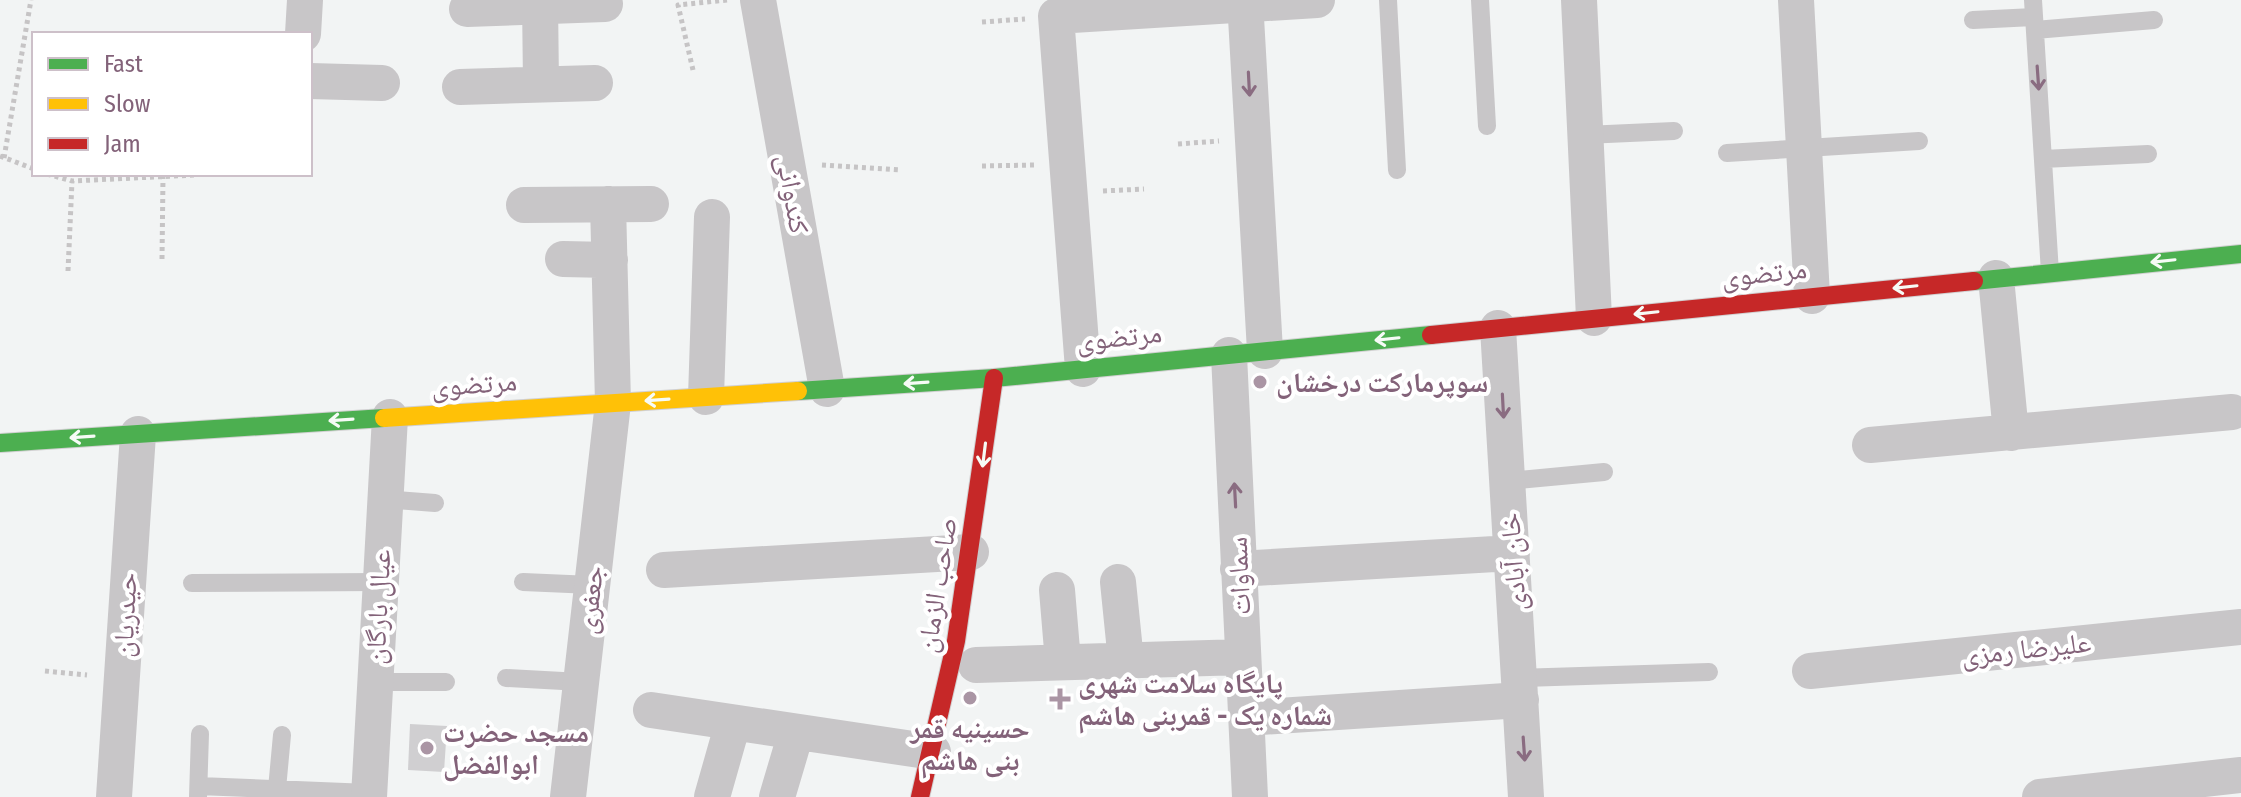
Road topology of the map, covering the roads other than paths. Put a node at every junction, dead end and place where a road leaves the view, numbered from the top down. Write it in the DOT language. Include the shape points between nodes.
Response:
graph roads {
  1 [pos="305,0"];
  2 [pos="758,0"];
  3 [pos="1317,0"];
  4 [pos="1388,0"];
  5 [pos="1480,0"];
  6 [pos="1579,0"];
  7 [pos="1796,0"];
  8 [pos="540,3"];
  9 [pos="1245,3"];
  10 [pos="605,4"];
  11 [pos="467,9"];
  12 [pos="2034,16"];
  13 [pos="1973,20"];
  14 [pos="2154,20"];
  15 [pos="303,32"];
  16 [pos="312,81"];
  17 [pos="382,83"];
  18 [pos="595,83"];
  19 [pos="541,84"];
  20 [pos="460,87"];
  21 [pos="1487,126"];
  22 [pos="1674,131"];
  23 [pos="1585,135"];
  24 [pos="1919,141"];
  25 [pos="1803,149"];
  26 [pos="1727,153"];
  27 [pos="2148,154"];
  28 [pos="2043,159"];
  29 [pos="1397,170"];
  30 [pos="608,204"];
  31 [pos="651,204"];
  32 [pos="524,205"];
  33 [pos="712,217"];
  34 [pos="2241,254"];
  35 [pos="563,259"];
  36 [pos="610,260"];
  37 [pos="2050,273"];
  38 [pos="1996,278"];
  39 [pos="1812,296"];
  40 [pos="1594,318"];
  41 [pos="1498,328"];
  42 [pos="1265,351"];
  43 [pos="1229,355"];
  44 [pos="1083,369"];
  45 [pos="994,378"];
  46 [pos="827,389"];
  47 [pos="706,397"];
  48 [pos="613,403"];
  49 [pos="2232,412"];
  50 [pos="390,417"];
  51 [pos="2011,433"];
  52 [pos="138,434"];
  53 [pos="0,443"];
  54 [pos="1870,445"];
  55 [pos="1604,472"];
  56 [pos="1507,481"];
  57 [pos="383,499"];
  58 [pos="435,503"];
  59 [pos="971,552"];
  60 [pos="1512,553"];
  61 [pos="1238,569"];
  62 [pos="664,570"];
  63 [pos="379,582"];
  64 [pos="523,582"];
  65 [pos="1118,582"];
  66 [pos="192,583"];
  67 [pos="592,585"];
  68 [pos="1057,590"];
  69 [pos="2241,627"];
  70 [pos="1243,657"];
  71 [pos="1126,661"];
  72 [pos="1063,662"];
  73 [pos="976,665"];
  74 [pos="1810,671"];
  75 [pos="1709,672"];
  76 [pos="506,678"];
  77 [pos="374,682"];
  78 [pos="446,682"];
  79 [pos="581,682"];
  80 [pos="1520,689"];
  81 [pos="651,710"];
  82 [pos="1246,718"];
  83 [pos="733,723"];
  84 [pos="796,733"];
  85 [pos="200,734"];
  86 [pos="282,735"];
  87 [pos="933,752"];
  88 [pos="2241,775"];
  89 [pos="277,789"];
  90 [pos="198,792"];
  91 [pos="369,795"];
  92 [pos="114,797"];
  93 [pos="568,797"];
  94 [pos="712,797"];
  95 [pos="777,797"];
  96 [pos="920,797"];
  97 [pos="1250,797"];
  98 [pos="1526,797"];
  99 [pos="2040,797"];
  1 -- 15 [label="street"];
  2 -- 46 [label="street, کندوانی"];
  3 -- 9 [label="street"];
  4 -- 29 [label="lane"];
  5 -- 21 [label="lane"];
  6 -- 23 [label="street"];
  7 -- 25 [label="street"];
  8 -- 10 [label="street"];
  8 -- 11 [label="street"];
  8 -- 19 [label="street"];
  9 -- 42 [label="street, one-way"];
  9 -- 44 [label="street" via="1056,16"];
  12 -- 13 [label="lane"];
  12 -- 14 [label="lane"];
  12 -- 28 [label="lane, one-way"];
  16 -- 17 [label="street"];
  18 -- 19 [label="street"];
  19 -- 20 [label="street"];
  22 -- 23 [label="lane"];
  23 -- 40 [label="street"];
  24 -- 25 [label="lane"];
  25 -- 26 [label="lane"];
  25 -- 39 [label="street"];
  27 -- 28 [label="lane"];
  28 -- 37 [label="lane"];
  30 -- 31 [label="street"];
  30 -- 32 [label="street"];
  30 -- 36 [label="street, جعفری"];
  33 -- 47 [label="street"];
  34 -- 37 [label="street, مرتضوی, one-way"];
  35 -- 36 [label="street"];
  36 -- 48 [label="street, جعفری"];
  37 -- 38 [label="street, مرتضوی"];
  38 -- 39 [label="street, مرتضوی, one-way"];
  38 -- 51 [label="street"];
  39 -- 40 [label="street, مرتضوی, one-way"];
  40 -- 41 [label="street, مرتضوی"];
  41 -- 42 [label="street, مرتضوی, one-way"];
  41 -- 56 [label="street, خان آبادی, one-way"];
  42 -- 43 [label="street, مرتضوی"];
  43 -- 44 [label="street, مرتضوی"];
  61 -- 43 [label="street, سماوات, one-way"];
  44 -- 45 [label="street, مرتضوی"];
  45 -- 46 [label="street, مرتضوی, one-way"];
  45 -- 59 [label="street, صاحب الزمان, one-way"];
  46 -- 47 [label="street, مرتضوی"];
  47 -- 48 [label="street, مرتضوی, one-way"];
  48 -- 50 [label="street, مرتضوی"];
  48 -- 67 [label="street, جعفری"];
  49 -- 51 [label="street"];
  50 -- 52 [label="street, مرتضوی, one-way"];
  50 -- 57 [label="street, عیال بارگان"];
  51 -- 54 [label="street"];
  52 -- 53 [label="street, مرتضوی, one-way"];
  52 -- 92 [label="street, حیدریان" via="142,570 122,678"];
  55 -- 56 [label="lane"];
  56 -- 60 [label="street, خان آبادی"];
  57 -- 58 [label="lane"];
  57 -- 63 [label="street, عیال بارگان"];
  59 -- 62 [label="street"];
  59 -- 87 [label="street, صاحب الزمان"];
  60 -- 61 [label="street"];
  60 -- 80 [label="street, خان آبادی"];
  61 -- 70 [label="street, سماوات"];
  63 -- 66 [label="lane"];
  63 -- 77 [label="street, عیال بارگان"];
  64 -- 67 [label="lane"];
  65 -- 71 [label="street"];
  67 -- 79 [label="street, جعفری"];
  68 -- 72 [label="street"];
  69 -- 74 [label="street, علیرضا رمزی"];
  70 -- 71 [label="street"];
  70 -- 82 [label="street, سماوات"];
  71 -- 72 [label="street"];
  72 -- 73 [label="street"];
  75 -- 80 [label="lane"];
  76 -- 79 [label="lane"];
  77 -- 78 [label="lane"];
  77 -- 91 [label="street, عیال بارگان"];
  79 -- 93 [label="street, جعفری"];
  80 -- 82 [label="street"];
  80 -- 98 [label="street, خان آبادی, one-way"];
  81 -- 83 [label="street"];
  82 -- 97 [label="street, سماوات"];
  83 -- 84 [label="street"];
  83 -- 94 [label="street"];
  84 -- 87 [label="street"];
  84 -- 95 [label="street"];
  85 -- 90 [label="lane"];
  86 -- 89 [label="lane"];
  87 -- 96 [label="street, صاحب الزمان"];
  88 -- 99 [label="street"];
  89 -- 90 [label="lane"];
  89 -- 91 [label="lane"];
}
